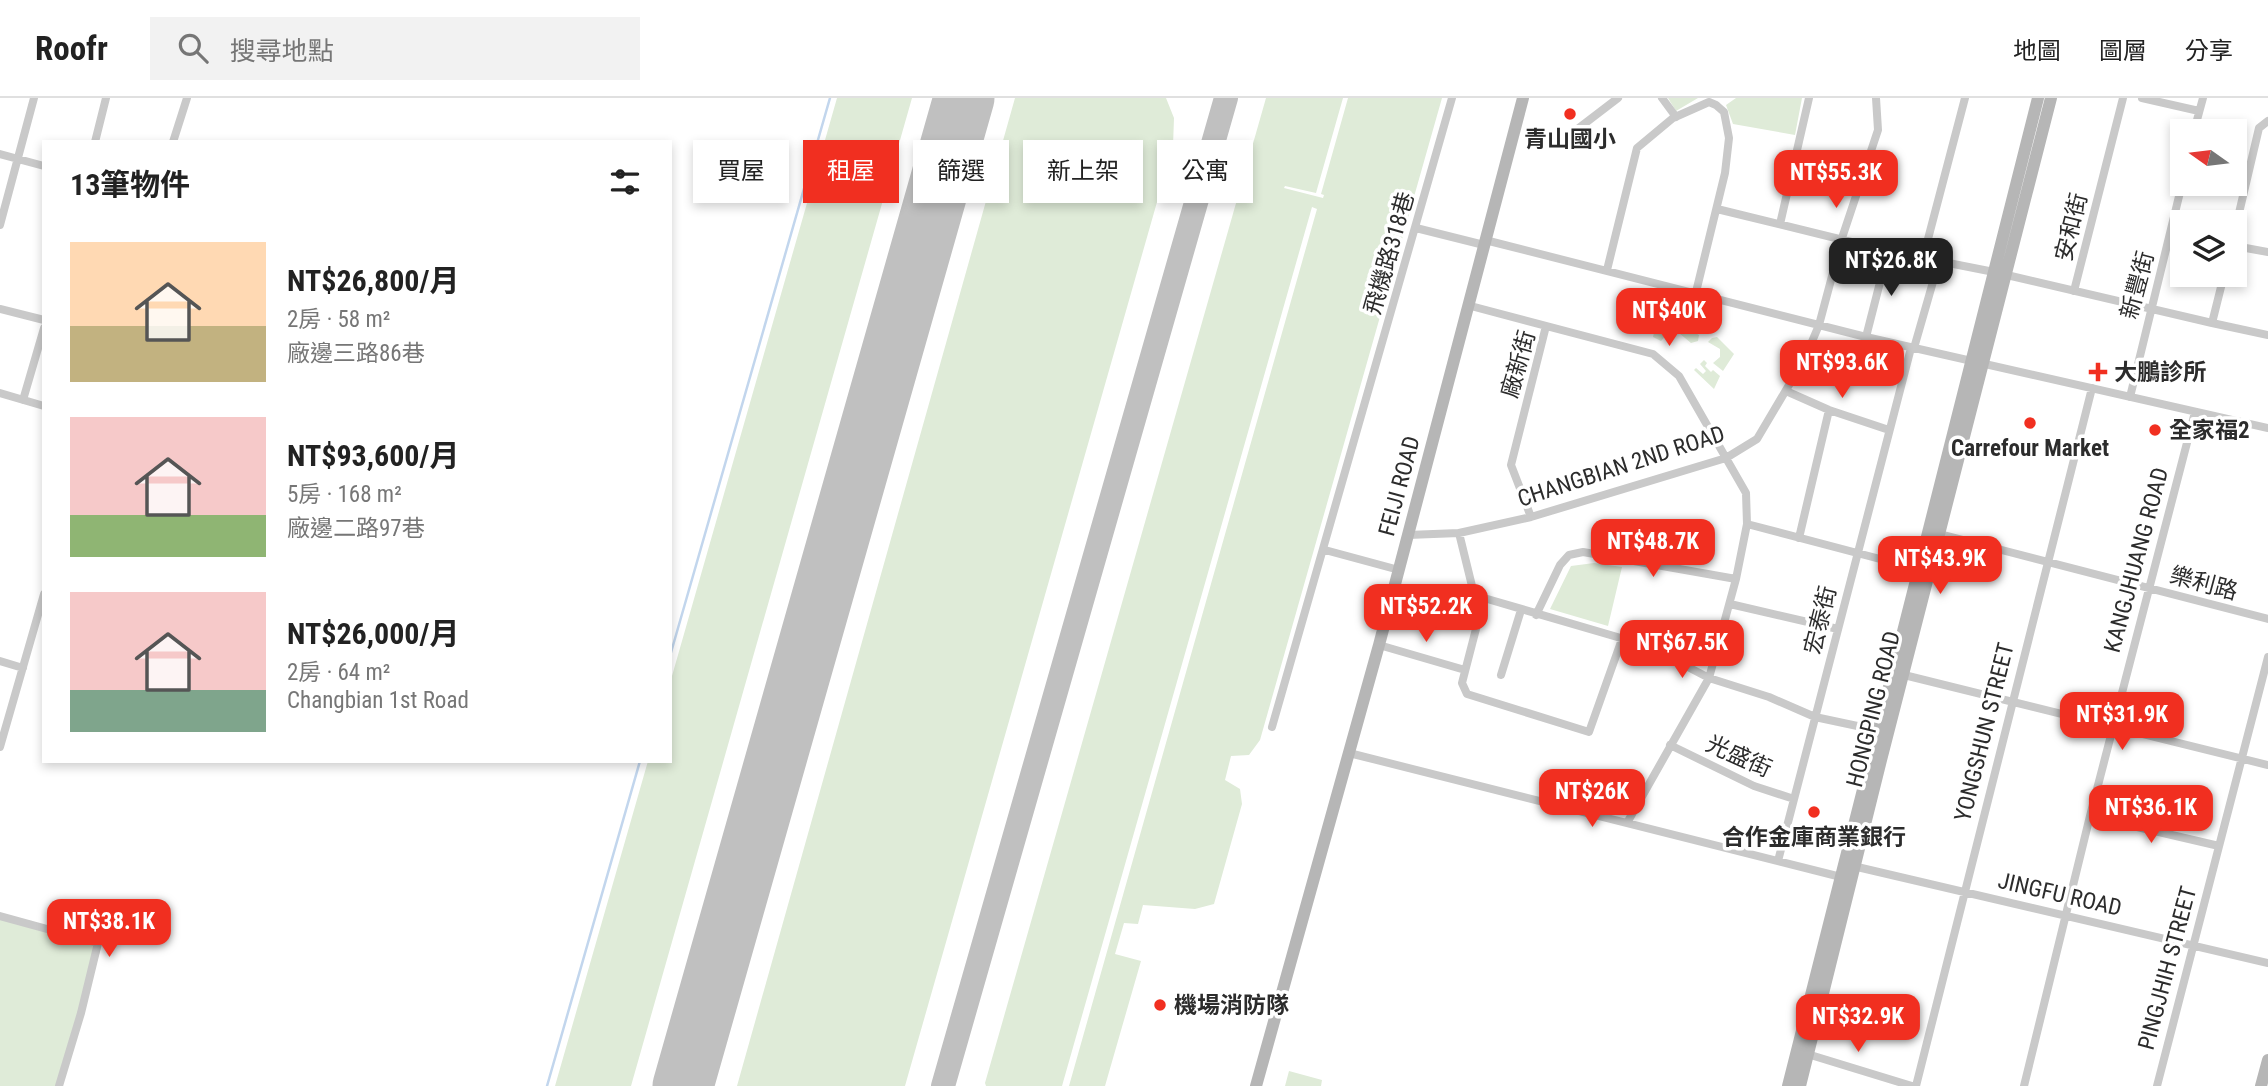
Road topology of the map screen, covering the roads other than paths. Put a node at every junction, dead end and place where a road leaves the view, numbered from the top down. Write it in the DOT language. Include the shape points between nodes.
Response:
graph roads {
  1 [pos="34,98"];
  2 [pos="106,98"];
  3 [pos="187,98"];
  4 [pos="1523,98"];
  5 [pos="1618,98"];
  6 [pos="1662,98"];
  7 [pos="1724,98"];
  8 [pos="1809,98"];
  9 [pos="1876,98"];
  10 [pos="1965,98"];
  11 [pos="2038,98"];
  12 [pos="2051,98"];
  13 [pos="2123,98"];
  14 [pos="2142,98"];
  15 [pos="2203,98"];
  16 [pos="1451,102"];
  17 [pos="1716,105"];
  18 [pos="2199,111"];
  19 [pos="1676,117"];
  20 [pos="2197,119"];
  21 [pos="2268,121"];
  22 [pos="96,140"];
  23 [pos="174,140"];
  24 [pos="1577,144"];
  25 [pos="0,154"];
  26 [pos="18,159"];
  27 [pos="42,165"];
  28 [pos="1717,208"];
  29 [pos="2240,210"];
  30 [pos="1780,224"];
  31 [pos="0,225"];
  32 [pos="1416,228"];
  33 [pos="2170,237"];
  34 [pos="1841,239"];
  35 [pos="1484,243"];
  36 [pos="2247,248"];
  37 [pos="1888,251"];
  38 [pos="2268,252"];
  39 [pos="1923,258"];
  40 [pos="1939,261"];
  41 [pos="1607,270"];
  42 [pos="1999,273"];
  43 [pos="2221,287"];
  44 [pos="2074,290"];
  45 [pos="1696,292"];
  46 [pos="1468,305"];
  47 [pos="0,309"];
  48 [pos="2150,309"];
  49 [pos="42,320"];
  50 [pos="2212,323"];
  51 [pos="1819,325"];
  52 [pos="1546,326"];
  53 [pos="42,335"];
  54 [pos="2268,335"];
  55 [pos="1866,337"];
  56 [pos="1912,348"];
  57 [pos="1975,362"];
  58 [pos="2092,388"];
  59 [pos="1786,391"];
  60 [pos="0,393"];
  61 [pos="2130,397"];
  62 [pos="23,400"];
  63 [pos="42,405"];
  64 [pos="1829,410"];
  65 [pos="2195,412"];
  66 [pos="2268,428"];
  67 [pos="1889,430"];
  68 [pos="1726,457"];
  69 [pos="1531,517"];
  70 [pos="1747,524"];
  71 [pos="1932,532"];
  72 [pos="1459,533"];
  73 [pos="1408,535"];
  74 [pos="1799,538"];
  75 [pos="1325,550"];
  76 [pos="1857,553"];
  77 [pos="2047,562"];
  78 [pos="1918,569"];
  79 [pos="1399,570"];
  80 [pos="1736,579"];
  81 [pos="2149,588"];
  82 [pos="1484,598"];
  83 [pos="42,601"];
  84 [pos="1730,604"];
  85 [pos="1521,610"];
  86 [pos="1536,615"];
  87 [pos="2268,619"];
  88 [pos="1838,629"];
  89 [pos="1622,639"];
  90 [pos="1379,645"];
  91 [pos="2268,657"];
  92 [pos="0,661"];
  93 [pos="23,668"];
  94 [pos="1465,670"];
  95 [pos="1898,674"];
  96 [pos="1501,675"];
  97 [pos="1709,678"];
  98 [pos="2011,701"];
  99 [pos="1815,717"];
  100 [pos="1272,727"];
  101 [pos="2113,727"];
  102 [pos="1883,731"];
  103 [pos="1670,745"];
  104 [pos="0,747"];
  105 [pos="1349,752"];
  106 [pos="2242,758"];
  107 [pos="2268,765"];
  108 [pos="1794,799"];
  109 [pos="2090,816"];
  110 [pos="1627,823"];
  111 [pos="2219,846"];
  112 [pos="1778,861"];
  113 [pos="1847,869"];
  114 [pos="1965,892"];
  115 [pos="2066,915"];
  116 [pos="0,916"];
  117 [pos="2193,945"];
  118 [pos="2268,963"];
  119 [pos="1802,1052"];
  120 [pos="2268,1060"];
  121 [pos="59,1086"];
  122 [pos="1256,1086"];
  123 [pos="1788,1086"];
  124 [pos="1800,1086"];
  125 [pos="1914,1086"];
  126 [pos="2024,1086"];
  127 [pos="2157,1086"];
  128 [pos="2261,1086"];
  1 -- 26 [label="street"];
  2 -- 22 [label="street"];
  3 -- 23 [label="street"];
  4 -- 35 [label="street, FEIJI ROAD"];
  5 -- 24 [label="street" via="1571,134"];
  6 -- 19 [label="street"];
  7 -- 17 [label="street"];
  8 -- 30 [label="street"];
  9 -- 34 [label="street, CHANGBIAN 2ND ROAD" via="1878,130"];
  10 -- 39 [label="street"];
  11 -- 42 [label="street, HONGPING ROAD"];
  12 -- 42 [label="street, HONGPING ROAD"];
  13 -- 44 [label="street, 安和街"];
  14 -- 18 [label="street"];
  15 -- 18 [label="street"];
  16 -- 32 [label="street, 飛機路318巷"];
  17 -- 19 [label="street" via="1709,102"];
  17 -- 28 [label="street" via="1724,112 1729,138"];
  18 -- 20 [label="street"];
  19 -- 41 [label="street" via="1637,148"];
  21 -- 29 [label="street" via="2259,128"];
  25 -- 26 [label="street"];
  26 -- 27 [label="street"];
  26 -- 31 [label="street"];
  28 -- 30 [label="street"];
  28 -- 45 [label="street"];
  30 -- 34 [label="street"];
  32 -- 35 [label="street"];
  32 -- 75 [label="street, 飛機路318巷"];
  33 -- 48 [label="street, 新豐街"];
  34 -- 37 [label="street"];
  34 -- 51 [label="street, CHANGBIAN 2ND ROAD"];
  35 -- 41 [label="street"];
  35 -- 46 [label="street, FEIJI ROAD"];
  36 -- 38 [label="street"];
  37 -- 39 [label="street"];
  37 -- 55 [label="street"];
  39 -- 40 [label="street"];
  40 -- 42 [label="street"];
  40 -- 56 [label="street, 宏泰街"];
  41 -- 45 [label="street"];
  42 -- 44 [label="street"];
  42 -- 57 [label="street, HONGPING ROAD"];
  43 -- 50 [label="street"];
  44 -- 48 [label="street, 安和街"];
  45 -- 51 [label="street"];
  46 -- 52 [label="street"];
  46 -- 73 [label="street, FEIJI ROAD"];
  47 -- 49 [label="street"];
  48 -- 50 [label="street, 安和街"];
  48 -- 61 [label="street, 新豐街"];
  50 -- 54 [label="street, 安和街"];
  51 -- 55 [label="street"];
  51 -- 59 [label="street, CHANGBIAN 2ND ROAD"];
  52 -- 68 [label="street, 廠新街" via="1653,354 1679,376"];
  52 -- 69 [label="street, 廠新街" via="1511,465"];
  53 -- 62 [label="street"];
  55 -- 56 [label="street"];
  56 -- 57 [label="street"];
  56 -- 67 [label="street, 宏泰街"];
  57 -- 58 [label="street"];
  57 -- 71 [label="street, HONGPING ROAD"];
  58 -- 61 [label="street"];
  58 -- 77 [label="street, YONGSHUN STREET"];
  59 -- 64 [label="street"];
  59 -- 68 [label="street, CHANGBIAN 2ND ROAD" via="1757,439"];
  60 -- 62 [label="street"];
  61 -- 65 [label="street"];
  62 -- 63 [label="street"];
  64 -- 67 [label="street"];
  64 -- 74 [label="street"];
  65 -- 66 [label="street"];
  65 -- 81 [label="street, KANGJHUANG ROAD"];
  67 -- 76 [label="street, 宏泰街"];
  68 -- 69 [label="street, CHANGBIAN 2ND ROAD"];
  68 -- 70 [label="street, 廠新街" via="1746,493"];
  69 -- 72 [label="street, CHANGBIAN 2ND ROAD"];
  70 -- 74 [label="street"];
  70 -- 80 [label="street, 廠新街"];
  71 -- 77 [label="street, 樂利路"];
  71 -- 78 [label="street, HONGPING ROAD"];
  71 -- 95 [label="street, HONGPING ROAD"];
  72 -- 73 [label="street, CHANGBIAN 2ND ROAD"];
  72 -- 82 [label="street" via="1473,590"];
  73 -- 79 [label="street, FEIJI ROAD"];
  74 -- 76 [label="street"];
  75 -- 79 [label="street"];
  75 -- 100 [label="street, 飛機路318巷"];
  76 -- 78 [label="street"];
  76 -- 88 [label="street, 宏泰街"];
  77 -- 81 [label="street, 樂利路"];
  77 -- 98 [label="street, YONGSHUN STREET"];
  78 -- 95 [label="street, HONGPING ROAD"];
  79 -- 90 [label="street, FEIJI ROAD"];
  80 -- 84 [label="street, 廠新街"];
  80 -- 86 [label="street" via="1583,552 1569,555 1560,565"];
  81 -- 87 [label="street, 樂利路"];
  81 -- 101 [label="street, KANGJHUANG ROAD"];
  82 -- 85 [label="street"];
  82 -- 94 [label="street"];
  83 -- 93 [label="street"];
  84 -- 88 [label="street"];
  84 -- 97 [label="street, 廠新街"];
  85 -- 86 [label="street"];
  85 -- 96 [label="street"];
  86 -- 89 [label="street"];
  88 -- 99 [label="street, 宏泰街"];
  89 -- 94 [label="street" via="1589,732 1473,698 1462,683"];
  89 -- 97 [label="street" via="1648,646"];
  90 -- 94 [label="street"];
  90 -- 105 [label="street, FEIJI ROAD"];
  91 -- 106 [label="street, PINGJHIH STREET"];
  92 -- 93 [label="street"];
  93 -- 104 [label="street"];
  95 -- 98 [label="street"];
  95 -- 102 [label="street, HONGPING ROAD"];
  97 -- 99 [label="street"];
  97 -- 103 [label="street, 廠新街"];
  98 -- 101 [label="street"];
  98 -- 114 [label="street, YONGSHUN STREET"];
  99 -- 102 [label="street"];
  99 -- 108 [label="street, 宏泰街"];
  101 -- 106 [label="street"];
  101 -- 109 [label="street, KANGJHUANG ROAD"];
  102 -- 113 [label="street, HONGPING ROAD"];
  103 -- 108 [label="street, 光盛街" via="1754,786"];
  103 -- 110 [label="street, 廠新街"];
  105 -- 110 [label="street, JINGFU ROAD"];
  105 -- 122 [label="street, FEIJI ROAD"];
  106 -- 107 [label="street"];
  106 -- 111 [label="street, PINGJHIH STREET"];
  108 -- 112 [label="street, 宏泰街"];
  109 -- 111 [label="street"];
  109 -- 115 [label="street, KANGJHUANG ROAD"];
  110 -- 112 [label="street, JINGFU ROAD"];
  111 -- 117 [label="street, PINGJHIH STREET"];
  112 -- 113 [label="street, JINGFU ROAD"];
  113 -- 114 [label="street, JINGFU ROAD"];
  113 -- 119 [label="street, HONGPING ROAD"];
  114 -- 115 [label="street, JINGFU ROAD"];
  114 -- 125 [label="street, YONGSHUN STREET"];
  115 -- 117 [label="street, JINGFU ROAD"];
  115 -- 126 [label="street, KANGJHUANG ROAD"];
  116 -- 121 [label="street" via="97,943"];
  117 -- 118 [label="street, JINGFU ROAD"];
  117 -- 127 [label="street, PINGJHIH STREET"];
  119 -- 123 [label="street, HONGPING ROAD"];
  119 -- 124 [label="street, HONGPING ROAD"];
  119 -- 125 [label="street"];
  120 -- 128 [label="street"];
}
